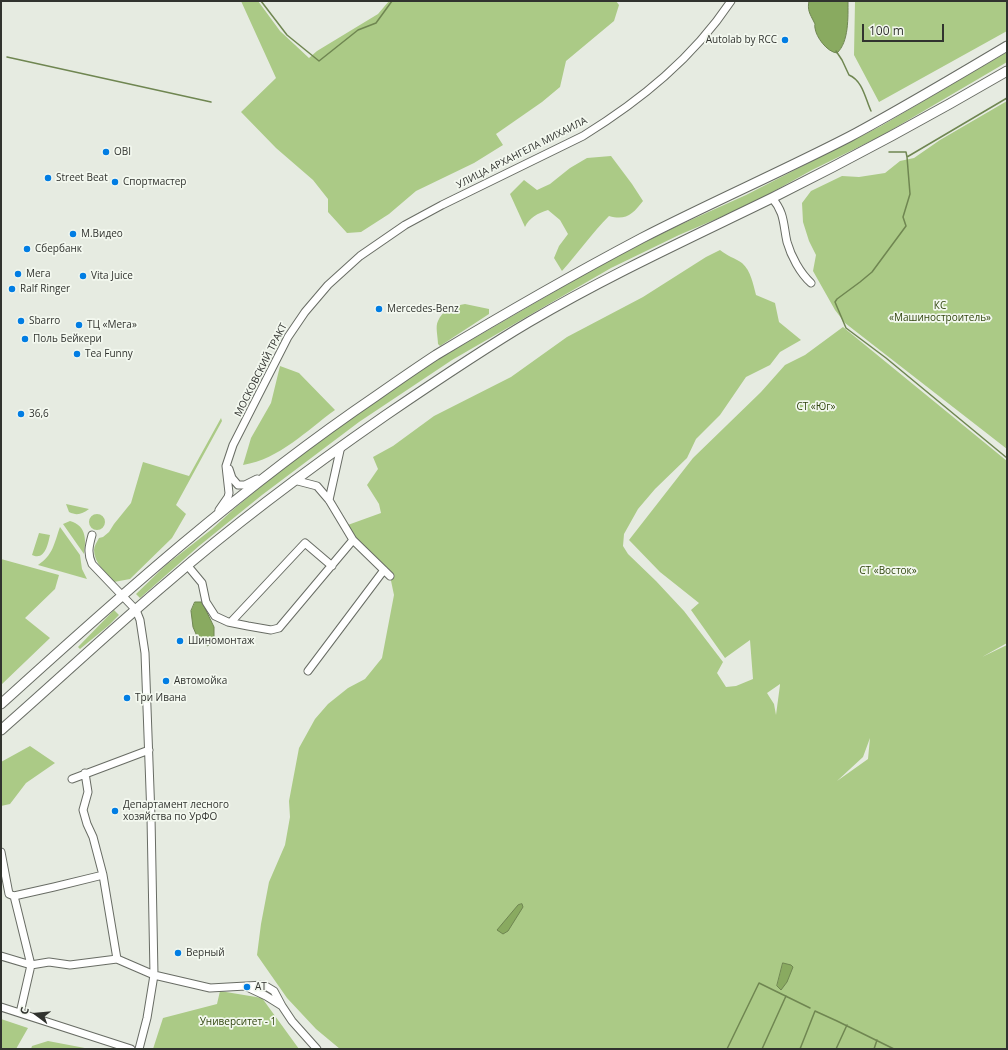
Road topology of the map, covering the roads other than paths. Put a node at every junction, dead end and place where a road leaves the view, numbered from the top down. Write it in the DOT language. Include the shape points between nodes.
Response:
graph roads {
  1 [pos="731,1"];
  2 [pos="1007,46"];
  3 [pos="1007,71"];
  4 [pos="772,198"];
  5 [pos="360,256"];
  6 [pos="811,283"];
  7 [pos="234,445"];
  8 [pos="341,446"];
  9 [pos="272,471"];
  10 [pos="294,480"];
  11 [pos="329,500"];
  12 [pos="209,521"];
  13 [pos="92,535"];
  14 [pos="353,540"];
  15 [pos="187,566"];
  16 [pos="332,566"];
  17 [pos="122,595"];
  18 [pos="136,610"];
  19 [pos="231,622"];
  20 [pos="308,671"];
  21 [pos="1,704"];
  22 [pos="1,730"];
  23 [pos="149,750"];
  24 [pos="85,773"];
  25 [pos="72,779"];
  26 [pos="1,852"];
  27 [pos="103,874"];
  28 [pos="14,896"];
  29 [pos="1,956"];
  30 [pos="118,959"];
  31 [pos="31,964"];
  32 [pos="154,975"];
  33 [pos="1,1007"];
  34 [pos="20,1014"];
  35 [pos="131,1049"];
  36 [pos="139,1049"];
  37 [pos="317,1049"];
  1 -- 5 [label="street, УЛИЦА АРХАНГЕЛА МИХАИЛА" via="707,34 681,62 640,97 605,122 583,136 405,225"];
  2 -- 9 [label="main road" via="850,136 646,236 545,290 422,364 338,421"];
  3 -- 4 [label="main road"];
  4 -- 6 [label="street" via="778,204 785,221 787,242 792,254"];
  4 -- 8 [label="main road" via="594,285 526,324"];
  5 -- 7 [label="street, МОСКОВСКИЙ ТРАКТ" via="328,285 296,325"];
  7 -- 9 [label="street, МОСКОВСКИЙ ТРАКТ" via="229,469 236,484 245,486 266,472"];
  7 -- 12 [label="street, МОСКОВСКИЙ ТРАКТ" via="226,466 228,497"];
  8 -- 10 [label="main road"];
  8 -- 11 [label="street"];
  9 -- 12 [label="main road"];
  10 -- 11 [label="street" via="317,486"];
  10 -- 15 [label="main road"];
  11 -- 14 [label="street"];
  12 -- 17 [label="main road"];
  13 -- 17 [label="street" via="88,548 92,564"];
  14 -- 16 [label="street"];
  14 -- 20 [label="street" via="387,573"];
  15 -- 18 [label="main road"];
  15 -- 19 [label="street" via="202,583 206,602 215,616"];
  16 -- 19 [label="street" via="279,628 271,630"];
  16 -- 19 [label="street" via="305,543"];
  17 -- 18 [label="street"];
  17 -- 21 [label="main road"];
  18 -- 22 [label="main road"];
  18 -- 23 [label="street" via="145,653"];
  23 -- 24 [label="street"];
  23 -- 32 [label="street"];
  24 -- 25 [label="street"];
  24 -- 27 [label="street" via="88,792 83,810"];
  26 -- 28 [label="street" via="8,894"];
  27 -- 28 [label="street"];
  27 -- 30 [label="street"];
  28 -- 31 [label="street"];
  29 -- 31 [label="street"];
  30 -- 31 [label="street" via="70,966 49,962"];
  30 -- 32 [label="street"];
  31 -- 34 [label="street"];
  32 -- 36 [label="street"];
  32 -- 37 [label="street" via="210,988 245,987 266,996 282,1006"];
  33 -- 34 [label="street"];
  34 -- 35 [label="street"];
}
